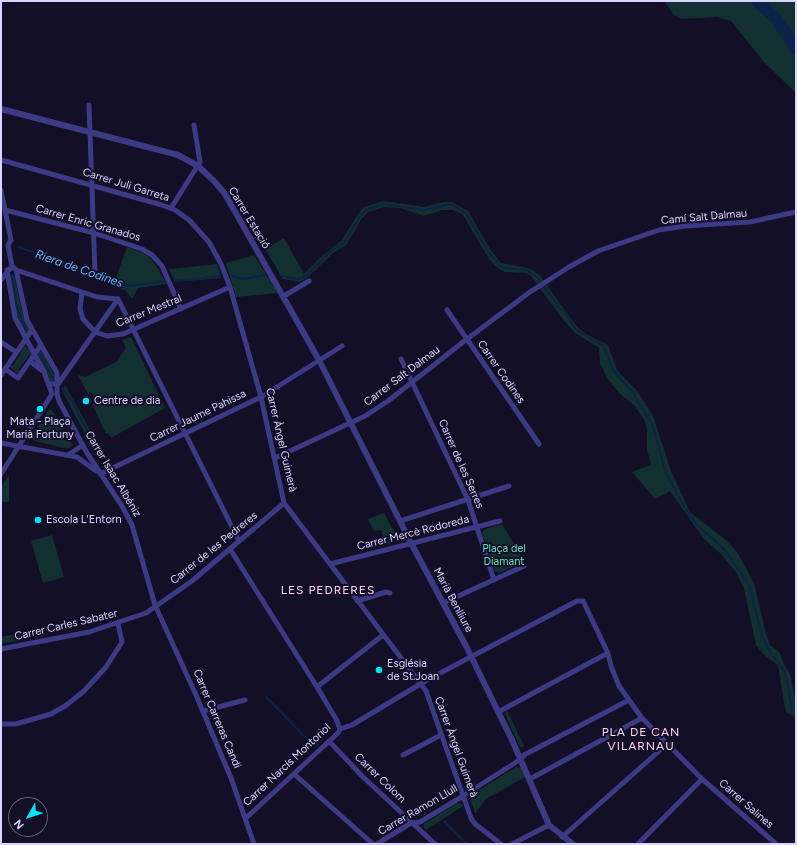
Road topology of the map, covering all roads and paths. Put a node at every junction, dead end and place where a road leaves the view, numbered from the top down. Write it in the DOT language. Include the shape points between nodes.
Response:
graph roads {
  1 [pos="89,105"];
  2 [pos="1,109"];
  3 [pos="194,124"];
  4 [pos="90,133"];
  5 [pos="1,160"];
  6 [pos="198,166"];
  7 [pos="93,184"];
  8 [pos="1,190"];
  9 [pos="171,208"];
  10 [pos="5,210"];
  11 [pos="796,212"];
  12 [pos="94,233"];
  13 [pos="1,245"];
  14 [pos="8,245"];
  15 [pos="14,268"];
  16 [pos="7,270"];
  17 [pos="95,273"];
  18 [pos="1,280"];
  19 [pos="309,281"];
  20 [pos="230,288"];
  21 [pos="82,292"];
  22 [pos="284,296"];
  23 [pos="118,299"];
  24 [pos="181,309"];
  25 [pos="447,310"];
  26 [pos="492,319"];
  27 [pos="134,329"];
  28 [pos="32,330"];
  29 [pos="95,332"];
  30 [pos="467,339"];
  31 [pos="26,340"];
  32 [pos="1,342"];
  33 [pos="41,345"];
  34 [pos="342,346"];
  35 [pos="16,352"];
  36 [pos="34,354"];
  37 [pos="401,359"];
  38 [pos="319,360"];
  39 [pos="30,361"];
  40 [pos="5,369"];
  41 [pos="44,372"];
  42 [pos="1,376"];
  43 [pos="412,382"];
  44 [pos="49,384"];
  45 [pos="58,384"];
  46 [pos="261,396"];
  47 [pos="59,401"];
  48 [pos="46,403"];
  49 [pos="351,423"];
  50 [pos="185,435"];
  51 [pos="1,443"];
  52 [pos="539,444"];
  53 [pos="83,445"];
  54 [pos="18,446"];
  55 [pos="68,455"];
  56 [pos="275,458"];
  57 [pos="1,474"];
  58 [pos="100,474"];
  59 [pos="509,486"];
  60 [pos="468,500"];
  61 [pos="284,503"];
  62 [pos="400,521"];
  63 [pos="500,521"];
  64 [pos="476,527"];
  65 [pos="239,541"];
  66 [pos="411,543"];
  67 [pos="230,549"];
  68 [pos="330,564"];
  69 [pos="524,566"];
  70 [pos="494,580"];
  71 [pos="390,593"];
  72 [pos="358,601"];
  73 [pos="443,603"];
  74 [pos="155,606"];
  75 [pos="118,624"];
  76 [pos="383,635"];
  77 [pos="1,649"];
  78 [pos="608,653"];
  79 [pos="472,657"];
  80 [pos="421,684"];
  81 [pos="317,687"];
  82 [pos="245,700"];
  83 [pos="629,700"];
  84 [pos="203,711"];
  85 [pos="498,712"];
  86 [pos="642,718"];
  87 [pos="1,724"];
  88 [pos="340,729"];
  89 [pos="441,735"];
  90 [pos="329,742"];
  91 [pos="667,744"];
  92 [pos="403,754"];
  93 [pos="521,759"];
  94 [pos="294,774"];
  95 [pos="530,779"];
  96 [pos="702,779"];
  97 [pos="463,796"];
  98 [pos="246,818"];
  99 [pos="411,823"];
  100 [pos="549,824"];
  101 [pos="562,836"];
  102 [pos="254,844"];
  103 [pos="372,844"];
  104 [pos="377,844"];
  105 [pos="435,844"];
  106 [pos="501,844"];
  107 [pos="512,844"];
  108 [pos="573,844"];
  109 [pos="638,844"];
  110 [pos="776,844"];
  1 -- 4 [label="street"];
  2 -- 4 [label="street, Carrer Estació"];
  3 -- 6 [label="street" via="200,162"];
  4 -- 6 [label="street, Carrer Estació" via="178,155"];
  4 -- 7 [label="street"];
  5 -- 7 [label="street, Carrer Juli Garreta"];
  6 -- 9 [label="street"];
  6 -- 22 [label="street, Carrer Estació" via="225,194"];
  7 -- 9 [label="street, Carrer Juli Garreta"];
  7 -- 12 [label="street"];
  8 -- 10 [label="street, Carrer Isaac Albéniz"];
  9 -- 20 [label="street, Carrer Juli Garreta" via="189,220 209,242 222,264"];
  10 -- 12 [label="street, Carrer Enric Granados"];
  10 -- 14 [label="street, Carrer Isaac Albéniz" via="11,240"];
  11 -- 26 [label="street, Camí Salt Dalmau" via="750,222 659,230 598,251 544,283"];
  12 -- 17 [label="street"];
  12 -- 24 [label="street, Carrer Enric Granados" via="137,246 152,255 167,276"];
  13 -- 14 [label="street"];
  14 -- 15 [label="street, Carrer Isaac Albéniz"];
  15 -- 16 [label="street"];
  15 -- 21 [label="street"];
  15 -- 28 [label="street, Carrer Isaac Albéniz" via="24,313"];
  16 -- 18 [label="street"];
  16 -- 31 [label="street" via="15,318"];
  19 -- 22 [label="street"];
  20 -- 24 [label="street, Carrer Mestral"];
  20 -- 46 [label="street, Carrer Àngel Guimerà"];
  21 -- 23 [label="street" via="97,297"];
  21 -- 29 [label="street" via="81,314 86,324"];
  22 -- 38 [label="street, Carrer Estació"];
  23 -- 27 [label="street"];
  23 -- 29 [label="street"];
  24 -- 27 [label="street, Carrer Mestral"];
  25 -- 30 [label="street, Carrer Codines"];
  26 -- 30 [label="street, Carrer Salt Dalmau"];
  27 -- 29 [label="street, Carrer Mestral" via="112,336"];
  27 -- 50 [label="street"];
  28 -- 31 [label="street"];
  28 -- 33 [label="street, Carrer Isaac Albéniz"];
  29 -- 45 [label="street"];
  30 -- 43 [label="street, Carrer Salt Dalmau"];
  30 -- 52 [label="street, Carrer Codines"];
  31 -- 35 [label="street"];
  31 -- 36 [label="street"];
  32 -- 35 [label="street"];
  33 -- 36 [label="street"];
  33 -- 45 [label="street, Carrer Isaac Albéniz" via="57,373"];
  34 -- 38 [label="street, Carrer Jaume Pahissa"];
  35 -- 40 [label="street"];
  36 -- 39 [label="street"];
  36 -- 41 [label="street"];
  37 -- 43 [label="street, Carrer de les Serres"];
  38 -- 46 [label="street, Carrer Jaume Pahissa"];
  38 -- 49 [label="street, Marià Benlliure"];
  39 -- 40 [label="street" via="18,378"];
  39 -- 41 [label="street"];
  40 -- 42 [label="street"];
  41 -- 44 [label="street"];
  43 -- 49 [label="street, Carrer Salt Dalmau" via="388,401"];
  43 -- 60 [label="street, Carrer de les Serres"];
  44 -- 45 [label="street"];
  44 -- 48 [label="street" via="51,391"];
  45 -- 47 [label="street, Carrer Isaac Albéniz"];
  46 -- 50 [label="street, Carrer Jaume Pahissa"];
  46 -- 56 [label="street, Carrer Àngel Guimerà"];
  47 -- 48 [label="street"];
  47 -- 53 [label="street, Carrer Isaac Albéniz"];
  48 -- 54 [label="street"];
  49 -- 56 [label="street, Carrer Salt Dalmau"];
  49 -- 62 [label="street, Marià Benlliure"];
  50 -- 58 [label="street, Carrer Jaume Pahissa"];
  50 -- 65 [label="street"];
  51 -- 54 [label="street"];
  53 -- 55 [label="street"];
  53 -- 58 [label="street, Carrer Isaac Albéniz"];
  54 -- 55 [label="street"];
  54 -- 57 [label="street"];
  55 -- 58 [label="street" via="87,462"];
  56 -- 61 [label="street, Carrer Àngel Guimerà"];
  58 -- 74 [label="street, Carrer Isaac Albéniz" via="132,525"];
  59 -- 60 [label="street"];
  60 -- 62 [label="street"];
  60 -- 64 [label="street, Carrer de les Serres"];
  61 -- 65 [label="street, Carrer de les Pedreres"];
  61 -- 68 [label="street, Carrer Àngel Guimerà"];
  62 -- 66 [label="street, Marià Benlliure"];
  63 -- 64 [label="street, Carrer Mercè Rodoreda"];
  64 -- 66 [label="street, Carrer Mercè Rodoreda"];
  64 -- 70 [label="street, Carrer de les Serres"];
  65 -- 67 [label="street, Carrer de les Pedreres"];
  66 -- 68 [label="street, Carrer Mercè Rodoreda"];
  66 -- 73 [label="street, Marià Benlliure"];
  67 -- 74 [label="street, Carrer de les Pedreres" via="181,589"];
  67 -- 81 [label="street"];
  68 -- 72 [label="street, Carrer Àngel Guimerà"];
  69 -- 70 [label="street"];
  70 -- 73 [label="street"];
  71 -- 72 [label="street"];
  72 -- 76 [label="street, Carrer Àngel Guimerà"];
  73 -- 79 [label="street, Marià Benlliure"];
  74 -- 75 [label="street, Carrer Carles Sabater" via="146,613"];
  74 -- 84 [label="street, Carrer Carreras Candi"];
  75 -- 77 [label="street, Carrer Carles Sabater" via="54,640"];
  75 -- 87 [label="street" via="122,642 106,667 84,691 52,714 16,724"];
  76 -- 80 [label="street, Carrer Àngel Guimerà"];
  76 -- 81 [label="street"];
  78 -- 79 [label="street, Carrer Narcís Montoriol" via="583,601 577,601"];
  78 -- 83 [label="street, Carrer Salines" via="619,686"];
  78 -- 85 [label="street"];
  79 -- 80 [label="street, Carrer Narcís Montoriol"];
  79 -- 85 [label="street, Marià Benlliure"];
  80 -- 88 [label="street, Carrer Narcís Montoriol" via="352,725"];
  80 -- 89 [label="street, Carrer Àngel Guimerà" via="426,691"];
  81 -- 88 [label="street"];
  82 -- 84 [label="street"];
  83 -- 86 [label="street, Carrer Salines"];
  83 -- 93 [label="street, Carrer Ramon Llull" via="524,755"];
  84 -- 98 [label="street, Carrer Carreras Candi"];
  85 -- 93 [label="street, Marià Benlliure"];
  86 -- 91 [label="street, Carrer Salines"];
  86 -- 95 [label="street"];
  88 -- 90 [label="street, Carrer Narcís Montoriol"];
  89 -- 92 [label="street"];
  89 -- 97 [label="street, Carrer Àngel Guimerà"];
  90 -- 94 [label="street, Carrer Narcís Montoriol"];
  90 -- 99 [label="street, Carrer Colom"];
  91 -- 96 [label="street, Carrer Salines"];
  91 -- 101 [label="street"];
  93 -- 95 [label="street, Marià Benlliure"];
  93 -- 97 [label="street, Carrer Ramon Llull"];
  94 -- 98 [label="street, Carrer Narcís Montoriol"];
  94 -- 103 [label="street"];
  95 -- 100 [label="street, Marià Benlliure"];
  96 -- 109 [label="street, Carrer Salines"];
  96 -- 110 [label="street, Carrer Salines"];
  97 -- 99 [label="street, Carrer Ramon Llull" via="420,822"];
  97 -- 106 [label="street, Carrer Àngel Guimerà" via="473,822"];
  98 -- 102 [label="street, Carrer Carreras Candi"];
  99 -- 104 [label="street, Carrer Ramon Llull"];
  99 -- 105 [label="street, Carrer Colom"];
  100 -- 101 [label="street, Marià Benlliure"];
  100 -- 107 [label="street"];
  101 -- 108 [label="street, Marià Benlliure"];
}
